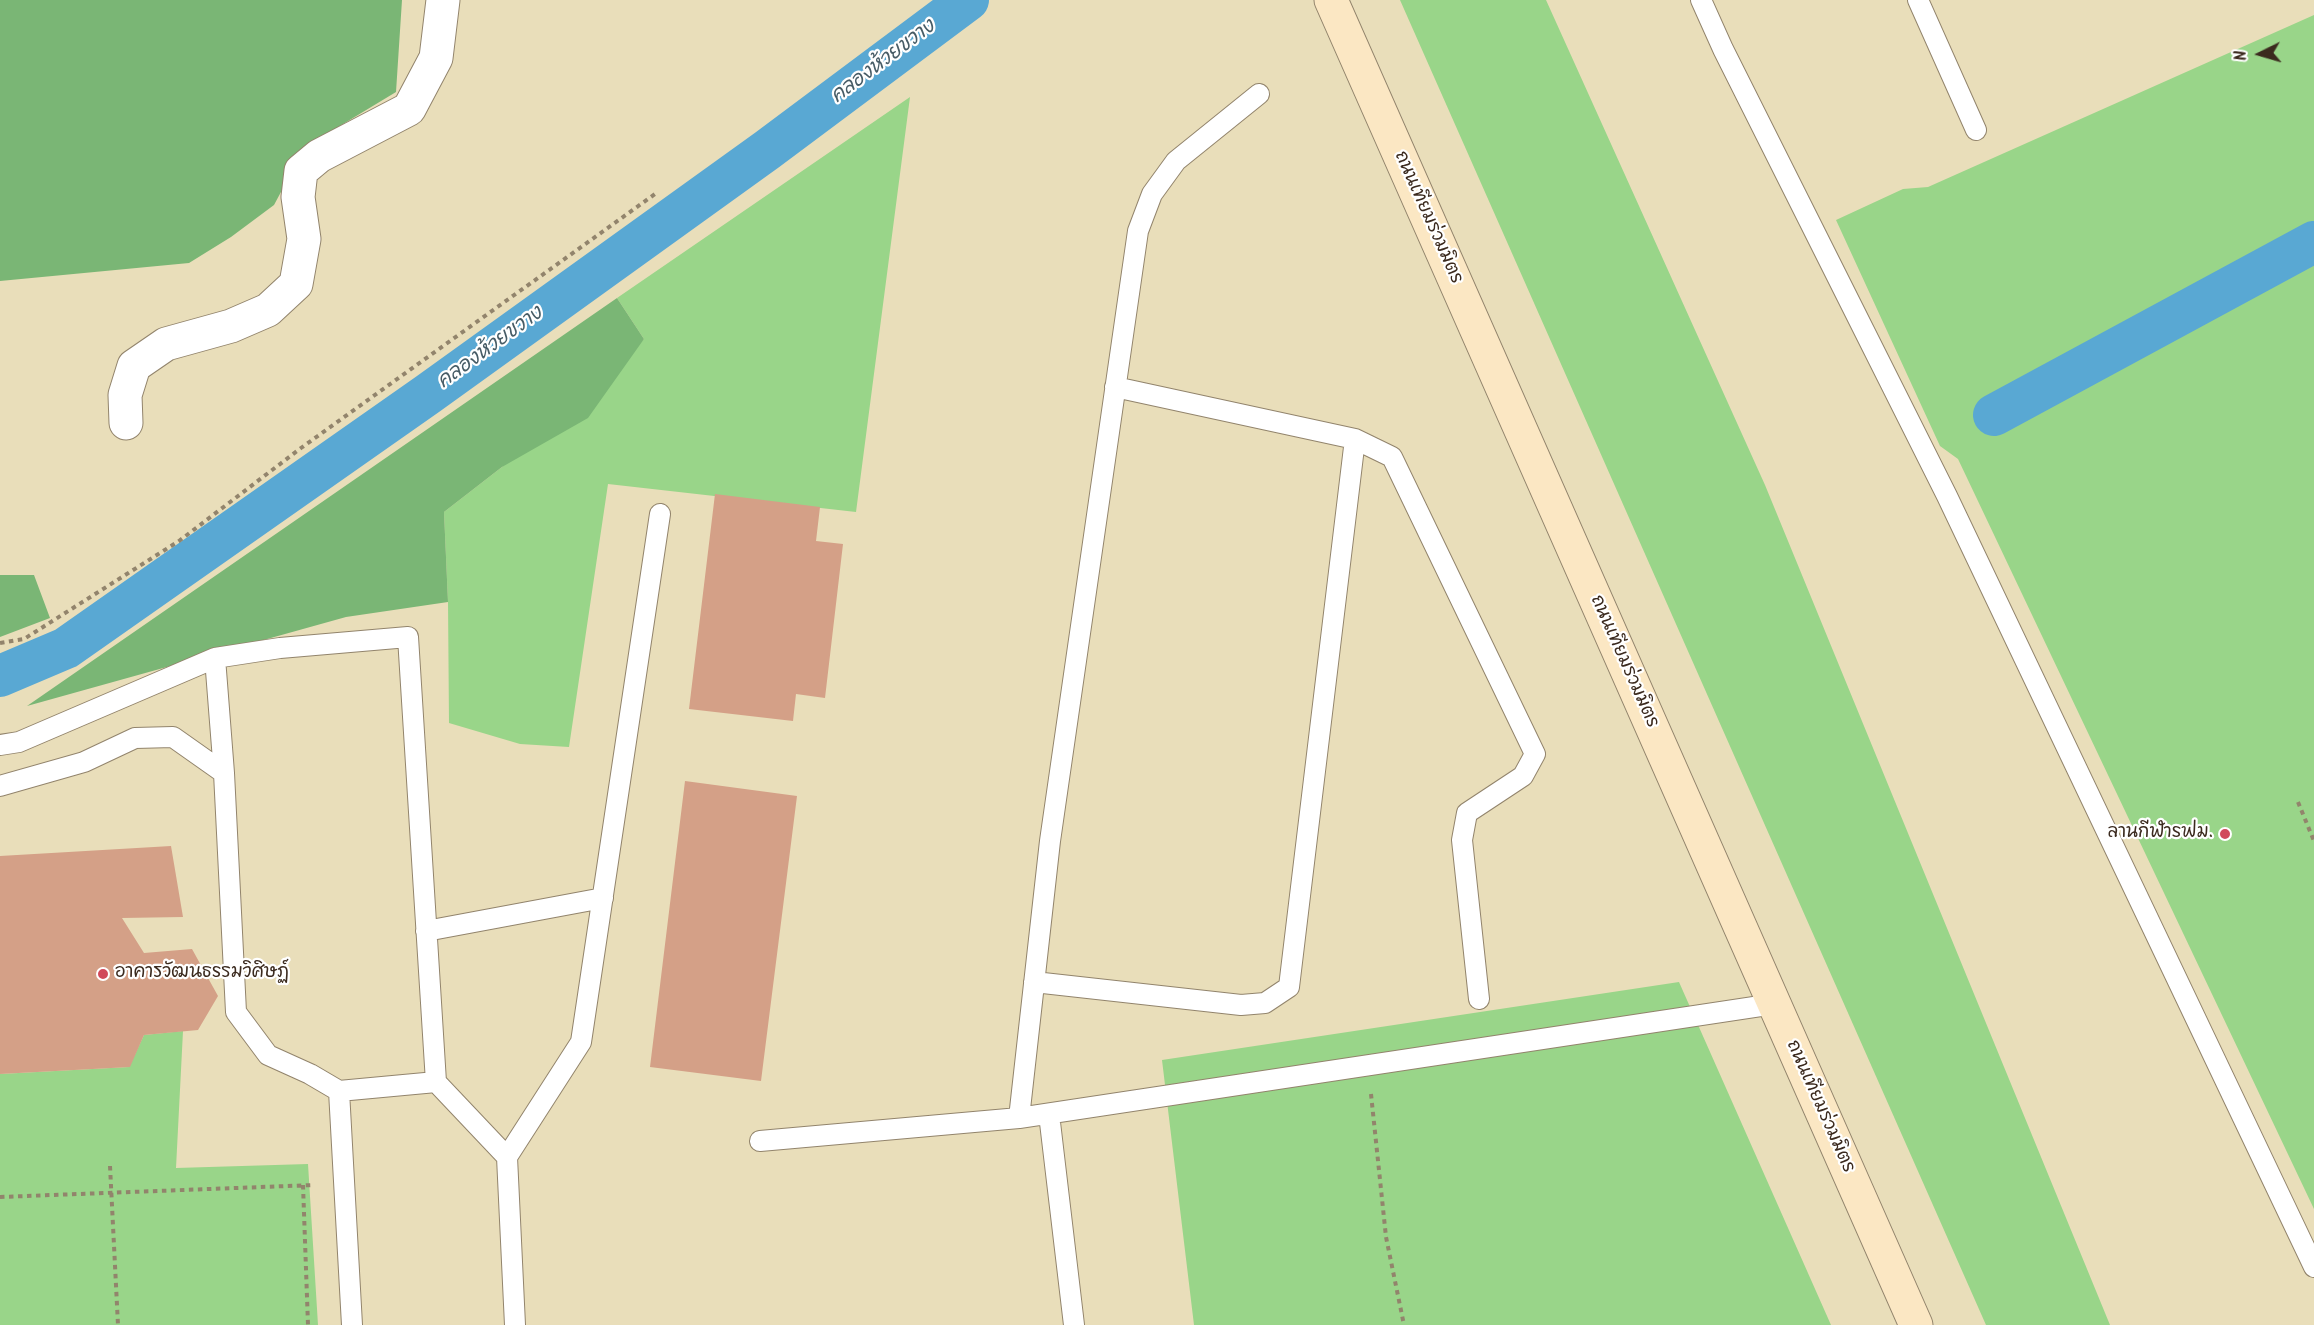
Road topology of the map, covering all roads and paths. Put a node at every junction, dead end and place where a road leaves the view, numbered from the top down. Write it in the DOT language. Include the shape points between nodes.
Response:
graph roads {
  1 [pos="443,0"];
  2 [pos="1331,0"];
  3 [pos="1701,0"];
  4 [pos="1918,0"];
  5 [pos="1259,94"];
  6 [pos="1976,130"];
  7 [pos="655,194"];
  8 [pos="1115,387"];
  9 [pos="126,423"];
  10 [pos="1355,439"];
  11 [pos="660,514"];
  12 [pos="0,644"];
  13 [pos="215,658"];
  14 [pos="0,745"];
  15 [pos="224,773"];
  16 [pos="0,786"];
  17 [pos="2298,802"];
  18 [pos="2314,841"];
  19 [pos="603,898"];
  20 [pos="426,931"];
  21 [pos="1034,982"];
  22 [pos="1479,999"];
  23 [pos="1774,1004"];
  24 [pos="1367,1065"];
  25 [pos="436,1082"];
  26 [pos="339,1091"];
  27 [pos="1049,1114"];
  28 [pos="1020,1118"];
  29 [pos="760,1141"];
  30 [pos="507,1157"];
  31 [pos="110,1166"];
  32 [pos="344,1184"];
  33 [pos="303,1185"];
  34 [pos="111,1193"];
  35 [pos="0,1197"];
  36 [pos="2314,1267"];
  37 [pos="118,1325"];
  38 [pos="308,1325"];
  39 [pos="352,1325"];
  40 [pos="515,1325"];
  41 [pos="1074,1325"];
  42 [pos="1404,1325"];
  43 [pos="1916,1325"];
  1 -- 9 [label="street" via="436,58 409,110 319,156 301,171 298,197 304,239 296,284 268,310 231,326 166,344 134,366 125,395"];
  2 -- 23 [label="street, ถนนเทียมร่วมมิตร"];
  3 -- 36 [label="lane" via="1952,506"];
  4 -- 6 [label="lane"];
  5 -- 8 [label="lane" via="1176,161 1152,194 1138,231"];
  7 -- 12 [label="path" via="301,448 179,541 24,639"];
  8 -- 10 [label="lane"];
  8 -- 21 [label="lane" via="1050,841"];
  10 -- 21 [label="lane" via="1289,987 1265,1003 1241,1005"];
  10 -- 22 [label="lane" via="1392,457 1535,754 1523,776 1467,813 1462,840"];
  11 -- 19 [label="lane"];
  13 -- 14 [label="lane" via="19,742"];
  13 -- 15 [label="lane"];
  13 -- 20 [label="lane" via="408,637"];
  15 -- 16 [label="lane" via="173,737 135,738 84,762"];
  15 -- 26 [label="lane" via="236,1012 268,1055"];
  17 -- 18 [label="path"];
  19 -- 20 [label="lane"];
  19 -- 30 [label="lane" via="581,1042"];
  20 -- 25 [label="lane"];
  21 -- 28 [label="lane"];
  23 -- 24 [label="lane"];
  23 -- 43 [label="street, ถนนเทียมร่วมมิตร"];
  24 -- 27 [label="lane"];
  24 -- 42 [label="path" via="1386,1237"];
  25 -- 26 [label="lane"];
  25 -- 30 [label="lane"];
  26 -- 32 [label="lane"];
  27 -- 28 [label="lane"];
  27 -- 41 [label="lane"];
  28 -- 29 [label="lane"];
  30 -- 40 [label="lane"];
  31 -- 34 [label="path"];
  32 -- 33 [label="path"];
  32 -- 39 [label="lane"];
  33 -- 34 [label="path"];
  33 -- 38 [label="path"];
  34 -- 35 [label="path"];
  34 -- 37 [label="path"];
}
